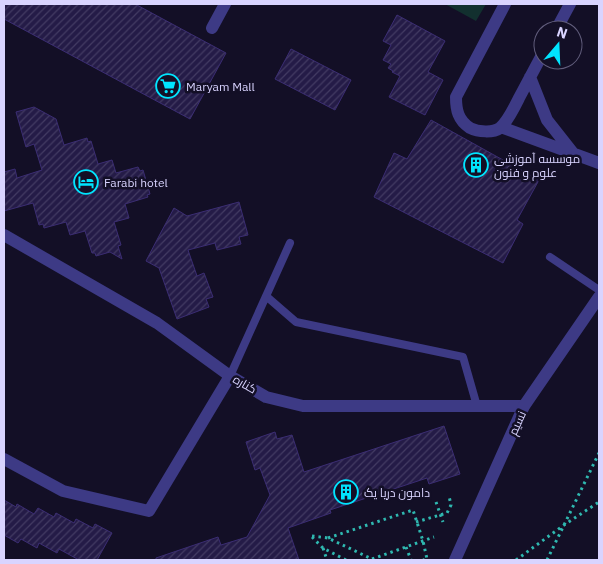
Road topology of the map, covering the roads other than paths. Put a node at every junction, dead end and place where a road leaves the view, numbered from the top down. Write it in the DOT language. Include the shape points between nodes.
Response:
graph roads {
  1 [pos="225,4"];
  2 [pos="506,4"];
  3 [pos="570,4"];
  4 [pos="561,20"];
  5 [pos="212,28"];
  6 [pos="534,70"];
  7 [pos="530,77"];
  8 [pos="501,127"];
  9 [pos="573,153"];
  10 [pos="599,163"];
  11 [pos="4,235"];
  12 [pos="290,243"];
  13 [pos="550,257"];
  14 [pos="599,290"];
  15 [pos="266,296"];
  16 [pos="599,297"];
  17 [pos="230,376"];
  18 [pos="477,406"];
  19 [pos="524,406"];
  20 [pos="4,459"];
  21 [pos="455,560"];
  1 -- 5 [label="street"];
  2 -- 8 [label="street" via="456,97 456,109 471,128 494,131"];
  3 -- 4 [label="street"];
  6 -- 7 [label="street"];
  7 -- 8 [label="street"];
  7 -- 9 [label="street" via="547,120"];
  8 -- 9 [label="street"];
  9 -- 10 [label="street"];
  11 -- 17 [label="street, کناره" via="157,324"];
  12 -- 15 [label="lane"];
  13 -- 14 [label="lane"];
  15 -- 17 [label="lane"];
  15 -- 18 [label="lane" via="296,322 463,357"];
  16 -- 19 [label="street, نسیم"];
  17 -- 18 [label="street, کناره" via="266,397 304,406"];
  17 -- 20 [label="street" via="149,511 64,490"];
  18 -- 19 [label="street, کناره"];
  19 -- 21 [label="street, نسیم"];
}
